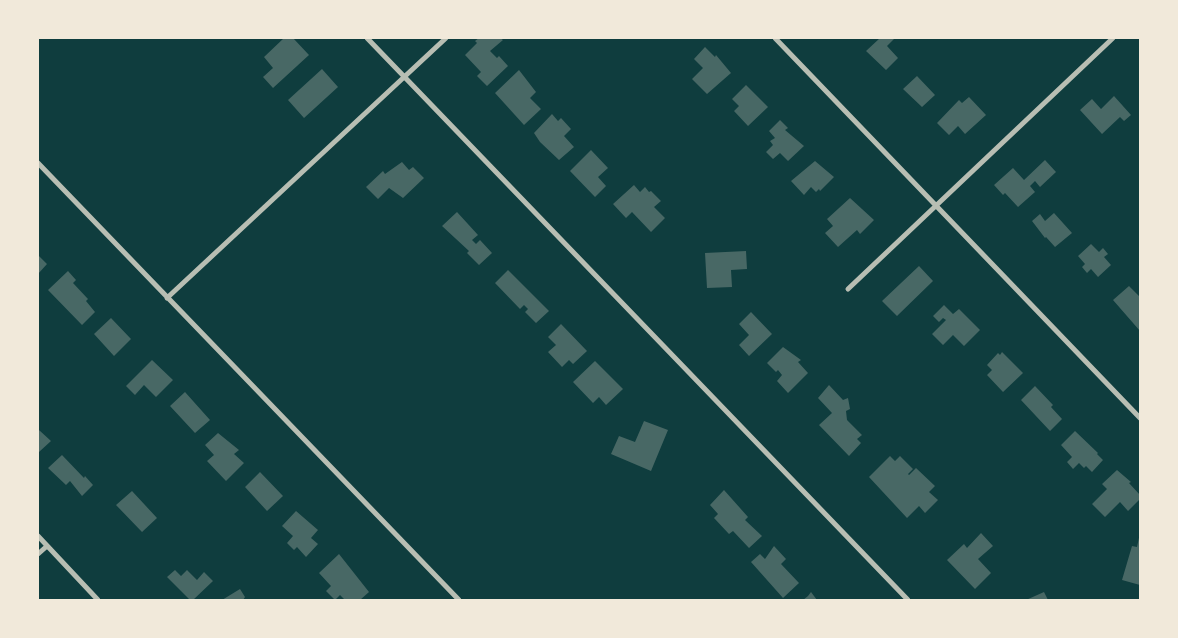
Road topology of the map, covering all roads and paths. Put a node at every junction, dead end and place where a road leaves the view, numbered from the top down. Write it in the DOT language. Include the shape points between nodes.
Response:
graph roads {
  1 [pos="367,38"];
  2 [pos="446,38"];
  3 [pos="776,38"];
  4 [pos="1113,38"];
  5 [pos="404,76"];
  6 [pos="38,163"];
  7 [pos="936,205"];
  8 [pos="848,289"];
  9 [pos="167,298"];
  10 [pos="1140,418"];
  11 [pos="38,536"];
  12 [pos="47,546"];
  13 [pos="38,554"];
  14 [pos="98,600"];
  15 [pos="459,600"];
  16 [pos="908,600"];
  1 -- 5 [label="street"];
  2 -- 5 [label="street"];
  3 -- 7 [label="street"];
  4 -- 7 [label="street"];
  5 -- 9 [label="street"];
  5 -- 16 [label="street"];
  6 -- 9 [label="street"];
  7 -- 8 [label="street"];
  7 -- 10 [label="street"];
  9 -- 15 [label="street"];
  11 -- 12 [label="street"];
  12 -- 13 [label="street"];
  12 -- 14 [label="street"];
}
